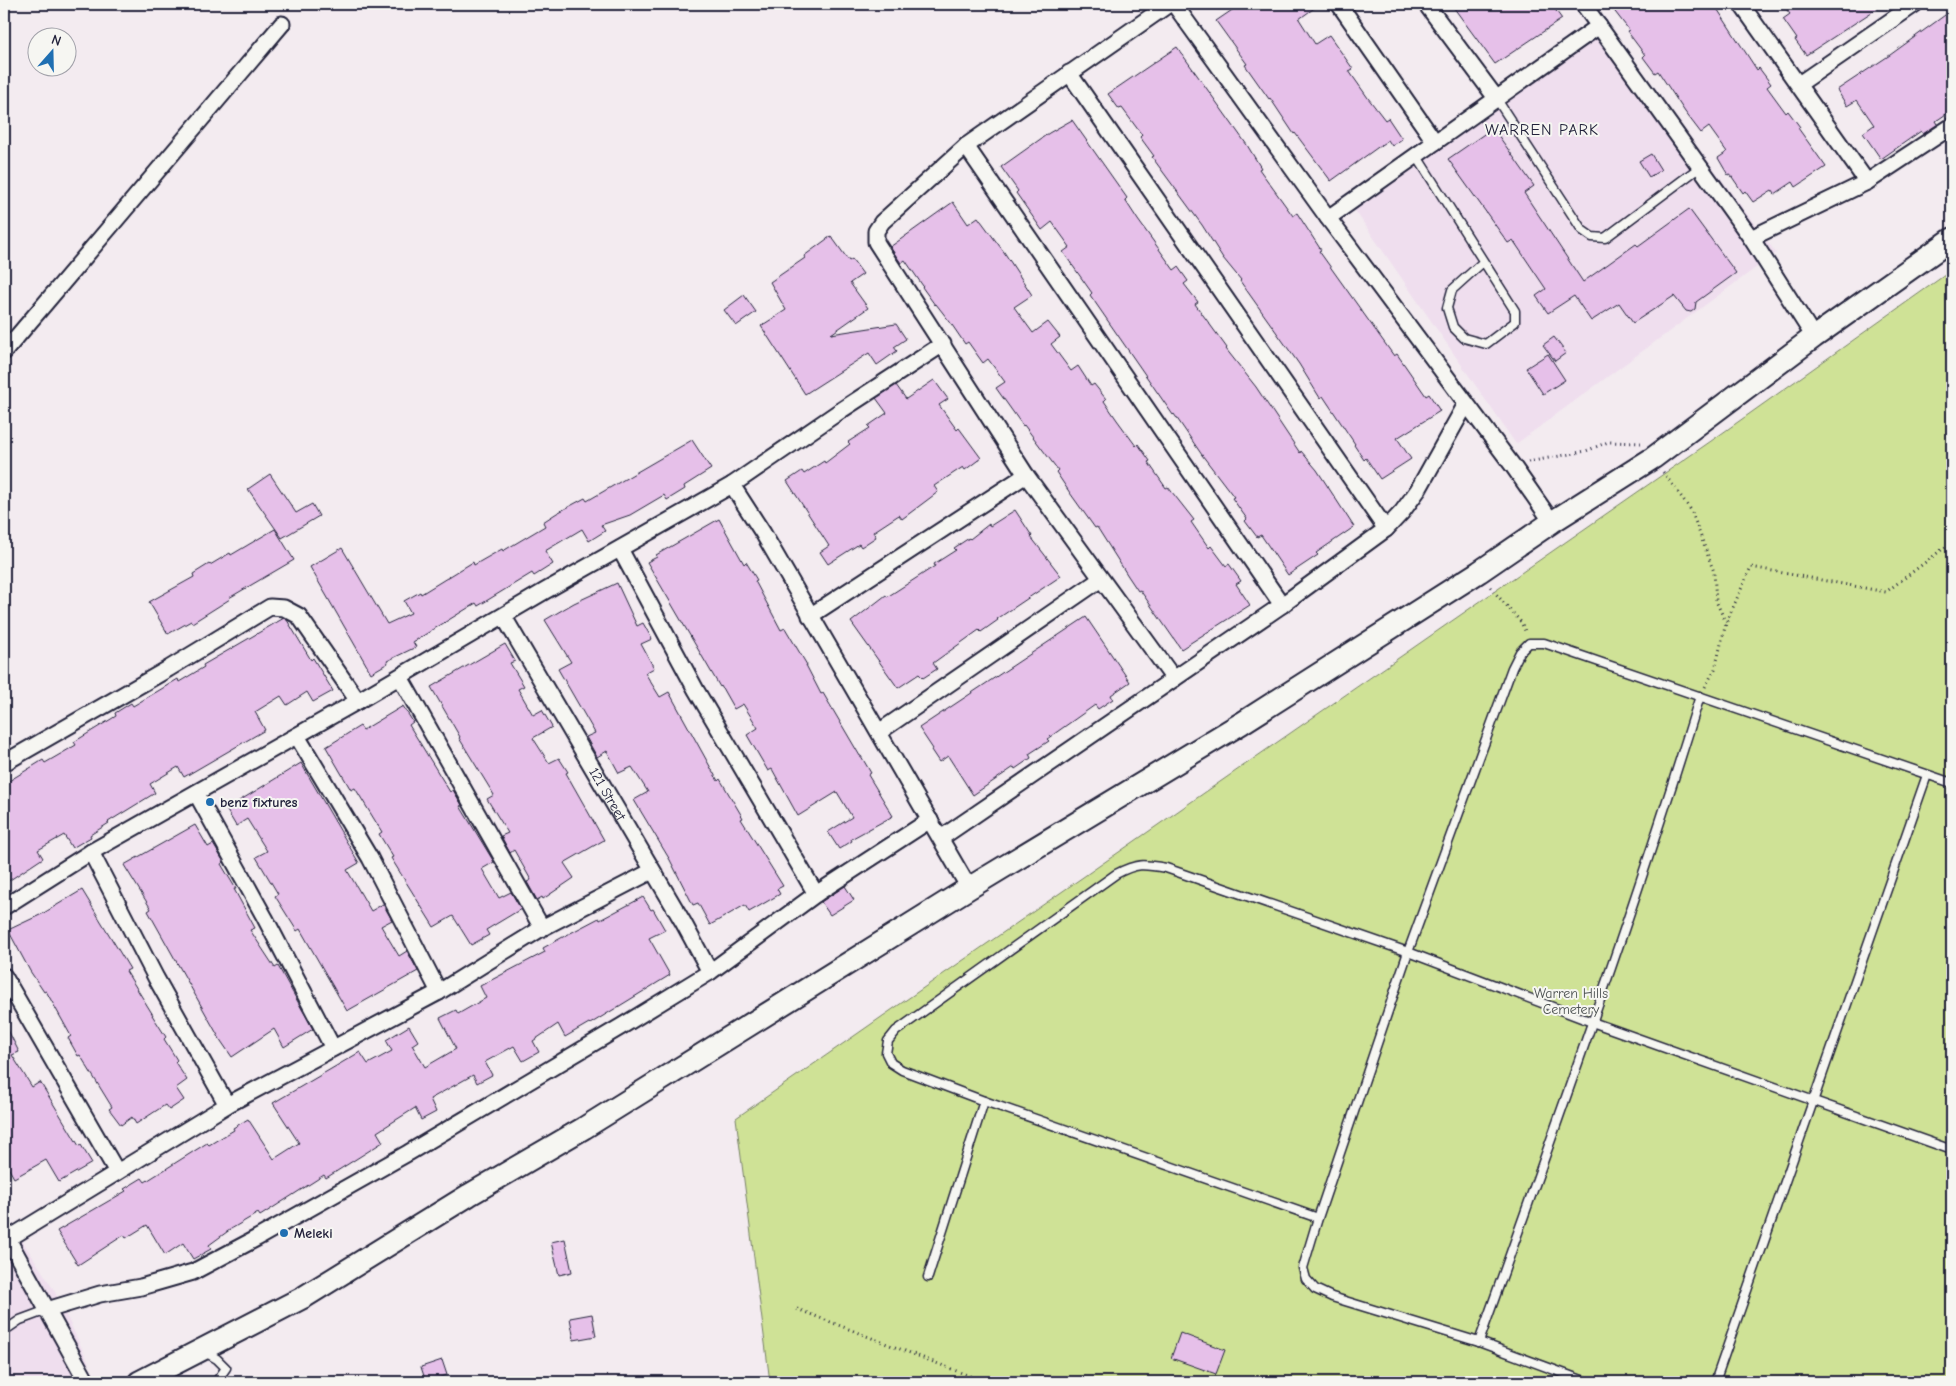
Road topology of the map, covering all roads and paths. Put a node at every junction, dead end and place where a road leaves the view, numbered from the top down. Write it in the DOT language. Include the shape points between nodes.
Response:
graph roads {
  1 [pos="1168,4"];
  2 [pos="1174,4"];
  3 [pos="1340,4"];
  4 [pos="1426,4"];
  5 [pos="1583,4"];
  6 [pos="1741,4"];
  7 [pos="1907,6"];
  8 [pos="282,24"];
  9 [pos="1599,26"];
  10 [pos="1069,74"];
  11 [pos="1799,84"];
  12 [pos="1496,98"];
  13 [pos="1952,126"];
  14 [pos="1434,142"];
  15 [pos="966,146"];
  16 [pos="1416,155"];
  17 [pos="1700,167"];
  18 [pos="1868,182"];
  19 [pos="1328,218"];
  20 [pos="1751,238"];
  21 [pos="1952,239"];
  22 [pos="1483,262"];
  23 [pos="1814,337"];
  24 [pos="943,344"];
  25 [pos="4,352"];
  26 [pos="1466,404"];
  27 [pos="1671,443"];
  28 [pos="1653,458"];
  29 [pos="1513,466"];
  30 [pos="1026,475"];
  31 [pos="732,485"];
  32 [pos="1552,522"];
  33 [pos="1386,529"];
  34 [pos="1952,542"];
  35 [pos="620,548"];
  36 [pos="1479,572"];
  37 [pos="1101,579"];
  38 [pos="1282,605"];
  39 [pos="810,616"];
  40 [pos="504,617"];
  41 [pos="1726,623"];
  42 [pos="1529,643"];
  43 [pos="400,677"];
  44 [pos="1174,679"];
  45 [pos="1700,696"];
  46 [pos="358,701"];
  47 [pos="879,732"];
  48 [pos="297,736"];
  49 [pos="4,763"];
  50 [pos="1927,775"];
  51 [pos="1952,783"];
  52 [pos="196,793"];
  53 [pos="930,820"];
  54 [pos="941,838"];
  55 [pos="91,852"];
  56 [pos="652,871"];
  57 [pos="969,888"];
  58 [pos="816,894"];
  59 [pos="4,907"];
  60 [pos="542,928"];
  61 [pos="1408,952"];
  62 [pos="710,972"];
  63 [pos="4,976"];
  64 [pos="439,992"];
  65 [pos="1592,1022"];
  66 [pos="332,1048"];
  67 [pos="1813,1100"];
  68 [pos="984,1101"];
  69 [pos="227,1105"];
  70 [pos="1952,1150"];
  71 [pos="117,1172"];
  72 [pos="1318,1218"];
  73 [pos="6,1236"];
  74 [pos="928,1277"];
  75 [pos="797,1309"];
  76 [pos="47,1310"];
  77 [pos="4,1331"];
  78 [pos="1479,1342"];
  79 [pos="202,1349"];
  80 [pos="87,1382"];
  81 [pos="139,1382"];
  82 [pos="216,1382"];
  83 [pos="984,1382"];
  84 [pos="1587,1382"];
  85 [pos="1715,1382"];
  1 -- 10 [label="street"];
  2 -- 19 [label="street"];
  3 -- 14 [label="street"];
  4 -- 12 [label="street"];
  5 -- 9 [label="street"];
  6 -- 11 [label="street"];
  7 -- 11 [label="street"];
  8 -- 25 [label="street"];
  9 -- 12 [label="street"];
  9 -- 17 [label="street"];
  10 -- 15 [label="street"];
  10 -- 33 [label="street"];
  11 -- 18 [label="street"];
  12 -- 14 [label="street"];
  12 -- 17 [label="lane" via="1567,209 1582,230 1592,237 1605,238"];
  13 -- 18 [label="street"];
  14 -- 16 [label="street"];
  15 -- 24 [label="street" via="896,207 876,231 876,242"];
  15 -- 38 [label="street"];
  16 -- 19 [label="street"];
  16 -- 22 [label="lane"];
  17 -- 20 [label="street"];
  18 -- 20 [label="street"];
  19 -- 26 [label="street"];
  20 -- 23 [label="street"];
  21 -- 23 [label="street"];
  22 -- 22 [label="lane" via="1452,290 1447,308 1453,327 1464,338 1486,344 1515,322 1515,311"];
  23 -- 27 [label="street"];
  24 -- 30 [label="street"];
  24 -- 31 [label="street"];
  26 -- 29 [label="street"];
  26 -- 33 [label="street" via="1418,490"];
  27 -- 28 [label="street"];
  27 -- 29 [label="path" via="1608,442 1586,451"];
  28 -- 32 [label="street"];
  28 -- 41 [label="path" via="1691,510 1714,572 1716,600"];
  29 -- 32 [label="street"];
  30 -- 37 [label="street"];
  30 -- 39 [label="street"];
  31 -- 35 [label="street"];
  31 -- 39 [label="street"];
  32 -- 36 [label="street"];
  33 -- 38 [label="street"];
  34 -- 41 [label="path" via="1886,592 1751,567"];
  35 -- 40 [label="street"];
  35 -- 58 [label="street" via="696,690"];
  36 -- 42 [label="path" via="1521,622"];
  36 -- 57 [label="street" via="1242,723"];
  37 -- 44 [label="street"];
  37 -- 47 [label="street"];
  38 -- 44 [label="street"];
  39 -- 47 [label="street"];
  40 -- 43 [label="street"];
  40 -- 56 [label="street, 121 Street"];
  41 -- 45 [label="path" via="1714,669"];
  42 -- 45 [label="lane" via="1544,643"];
  42 -- 61 [label="lane" via="1512,668"];
  43 -- 46 [label="street"];
  43 -- 60 [label="street"];
  44 -- 54 [label="street"];
  45 -- 50 [label="lane"];
  45 -- 65 [label="lane"];
  46 -- 48 [label="street"];
  46 -- 49 [label="street" via="299,616 284,608 270,607"];
  47 -- 53 [label="street"];
  48 -- 52 [label="street"];
  48 -- 64 [label="street" via="370,858"];
  50 -- 51 [label="lane"];
  50 -- 67 [label="lane"];
  52 -- 55 [label="street"];
  52 -- 66 [label="street"];
  53 -- 54 [label="street"];
  53 -- 58 [label="street"];
  54 -- 57 [label="street"];
  55 -- 59 [label="street"];
  55 -- 69 [label="street"];
  56 -- 60 [label="street"];
  56 -- 62 [label="street, 121 Street"];
  57 -- 79 [label="street" via="304,1298"];
  58 -- 62 [label="street"];
  60 -- 64 [label="street"];
  61 -- 65 [label="lane"];
  61 -- 68 [label="lane" via="1166,868 1147,864 1132,866 1116,874 896,1031 888,1042 886,1053 891,1063 902,1070"];
  61 -- 72 [label="lane"];
  62 -- 76 [label="street" via="416,1148 193,1272"];
  63 -- 71 [label="street"];
  64 -- 66 [label="street"];
  65 -- 67 [label="lane"];
  65 -- 78 [label="lane"];
  66 -- 69 [label="street"];
  67 -- 70 [label="lane"];
  67 -- 85 [label="lane"];
  68 -- 72 [label="lane"];
  68 -- 74 [label="lane"];
  69 -- 71 [label="street"];
  71 -- 73 [label="street"];
  72 -- 78 [label="lane" via="1303,1268 1306,1279 1315,1289"];
  73 -- 76 [label="street"];
  75 -- 83 [label="path"];
  76 -- 77 [label="lane" via="20,1320"];
  76 -- 80 [label="street"];
  78 -- 84 [label="lane"];
  79 -- 81 [label="street"];
  79 -- 82 [label="lane" via="226,1368"];
}
